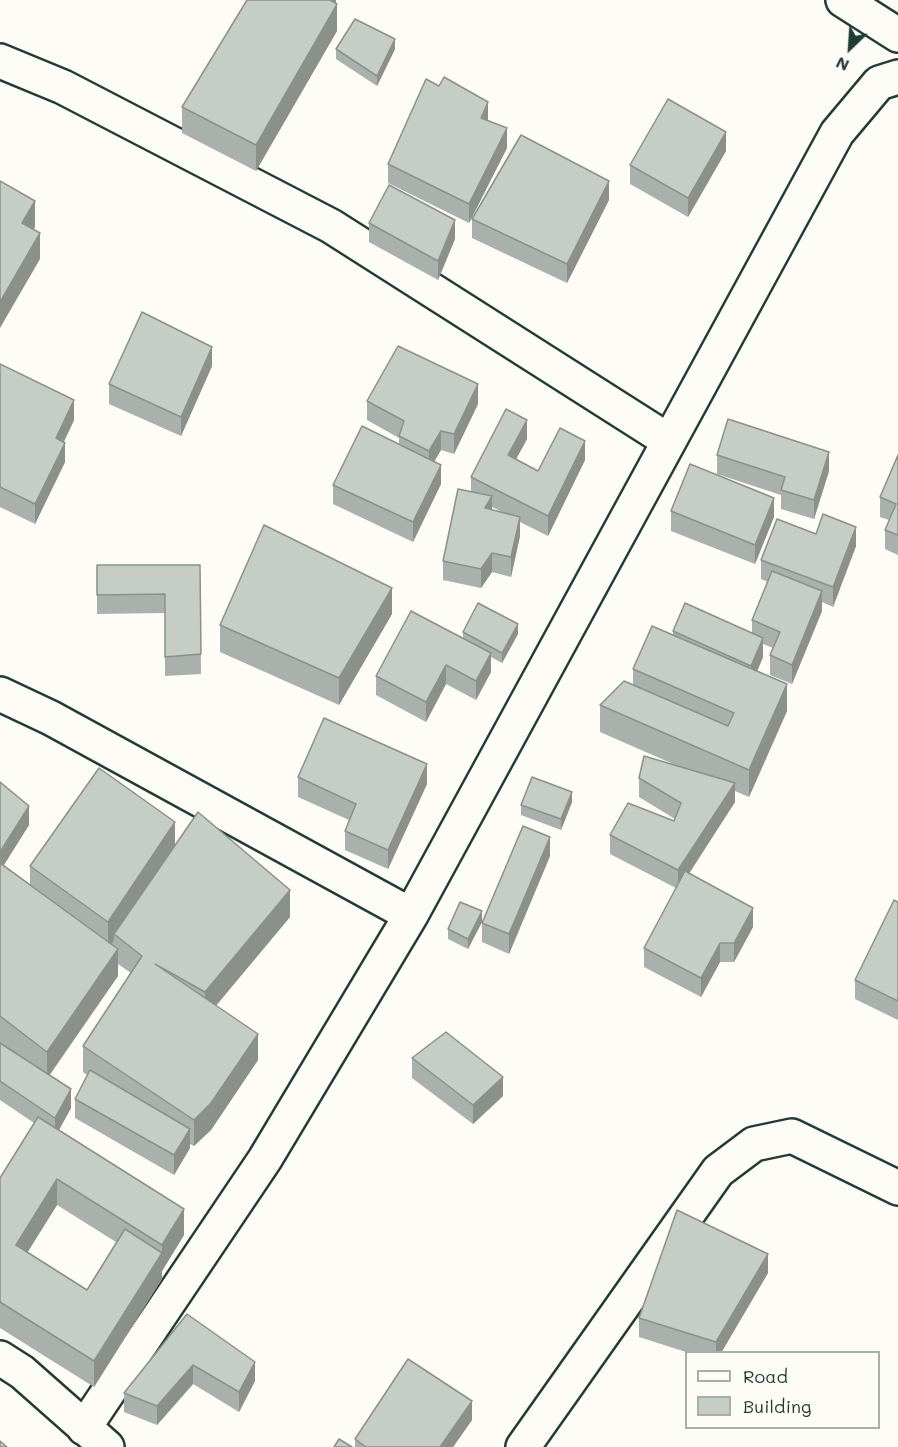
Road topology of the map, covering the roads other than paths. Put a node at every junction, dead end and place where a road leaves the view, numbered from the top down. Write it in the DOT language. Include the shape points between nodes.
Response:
graph roads {
  1 [pos="843,0"];
  2 [pos="898,35"];
  3 [pos="0,61"];
  4 [pos="898,77"];
  5 [pos="669,441"];
  6 [pos="0,694"];
  7 [pos="411,915"];
  8 [pos="898,1188"];
  9 [pos="0,1358"];
  10 [pos="96,1438"];
  11 [pos="523,1447"];
  1 -- 2 [label="street"];
  3 -- 5 [label="street" via="63,87 331,226"];
  4 -- 5 [label="street" via="879,83 837,133"];
  5 -- 7 [label="street"];
  6 -- 7 [label="street" via="51,718"];
  7 -- 10 [label="street"];
  8 -- 11 [label="street" via="792,1136 754,1144 718,1171"];
  9 -- 10 [label="street" via="22,1372"];
}
